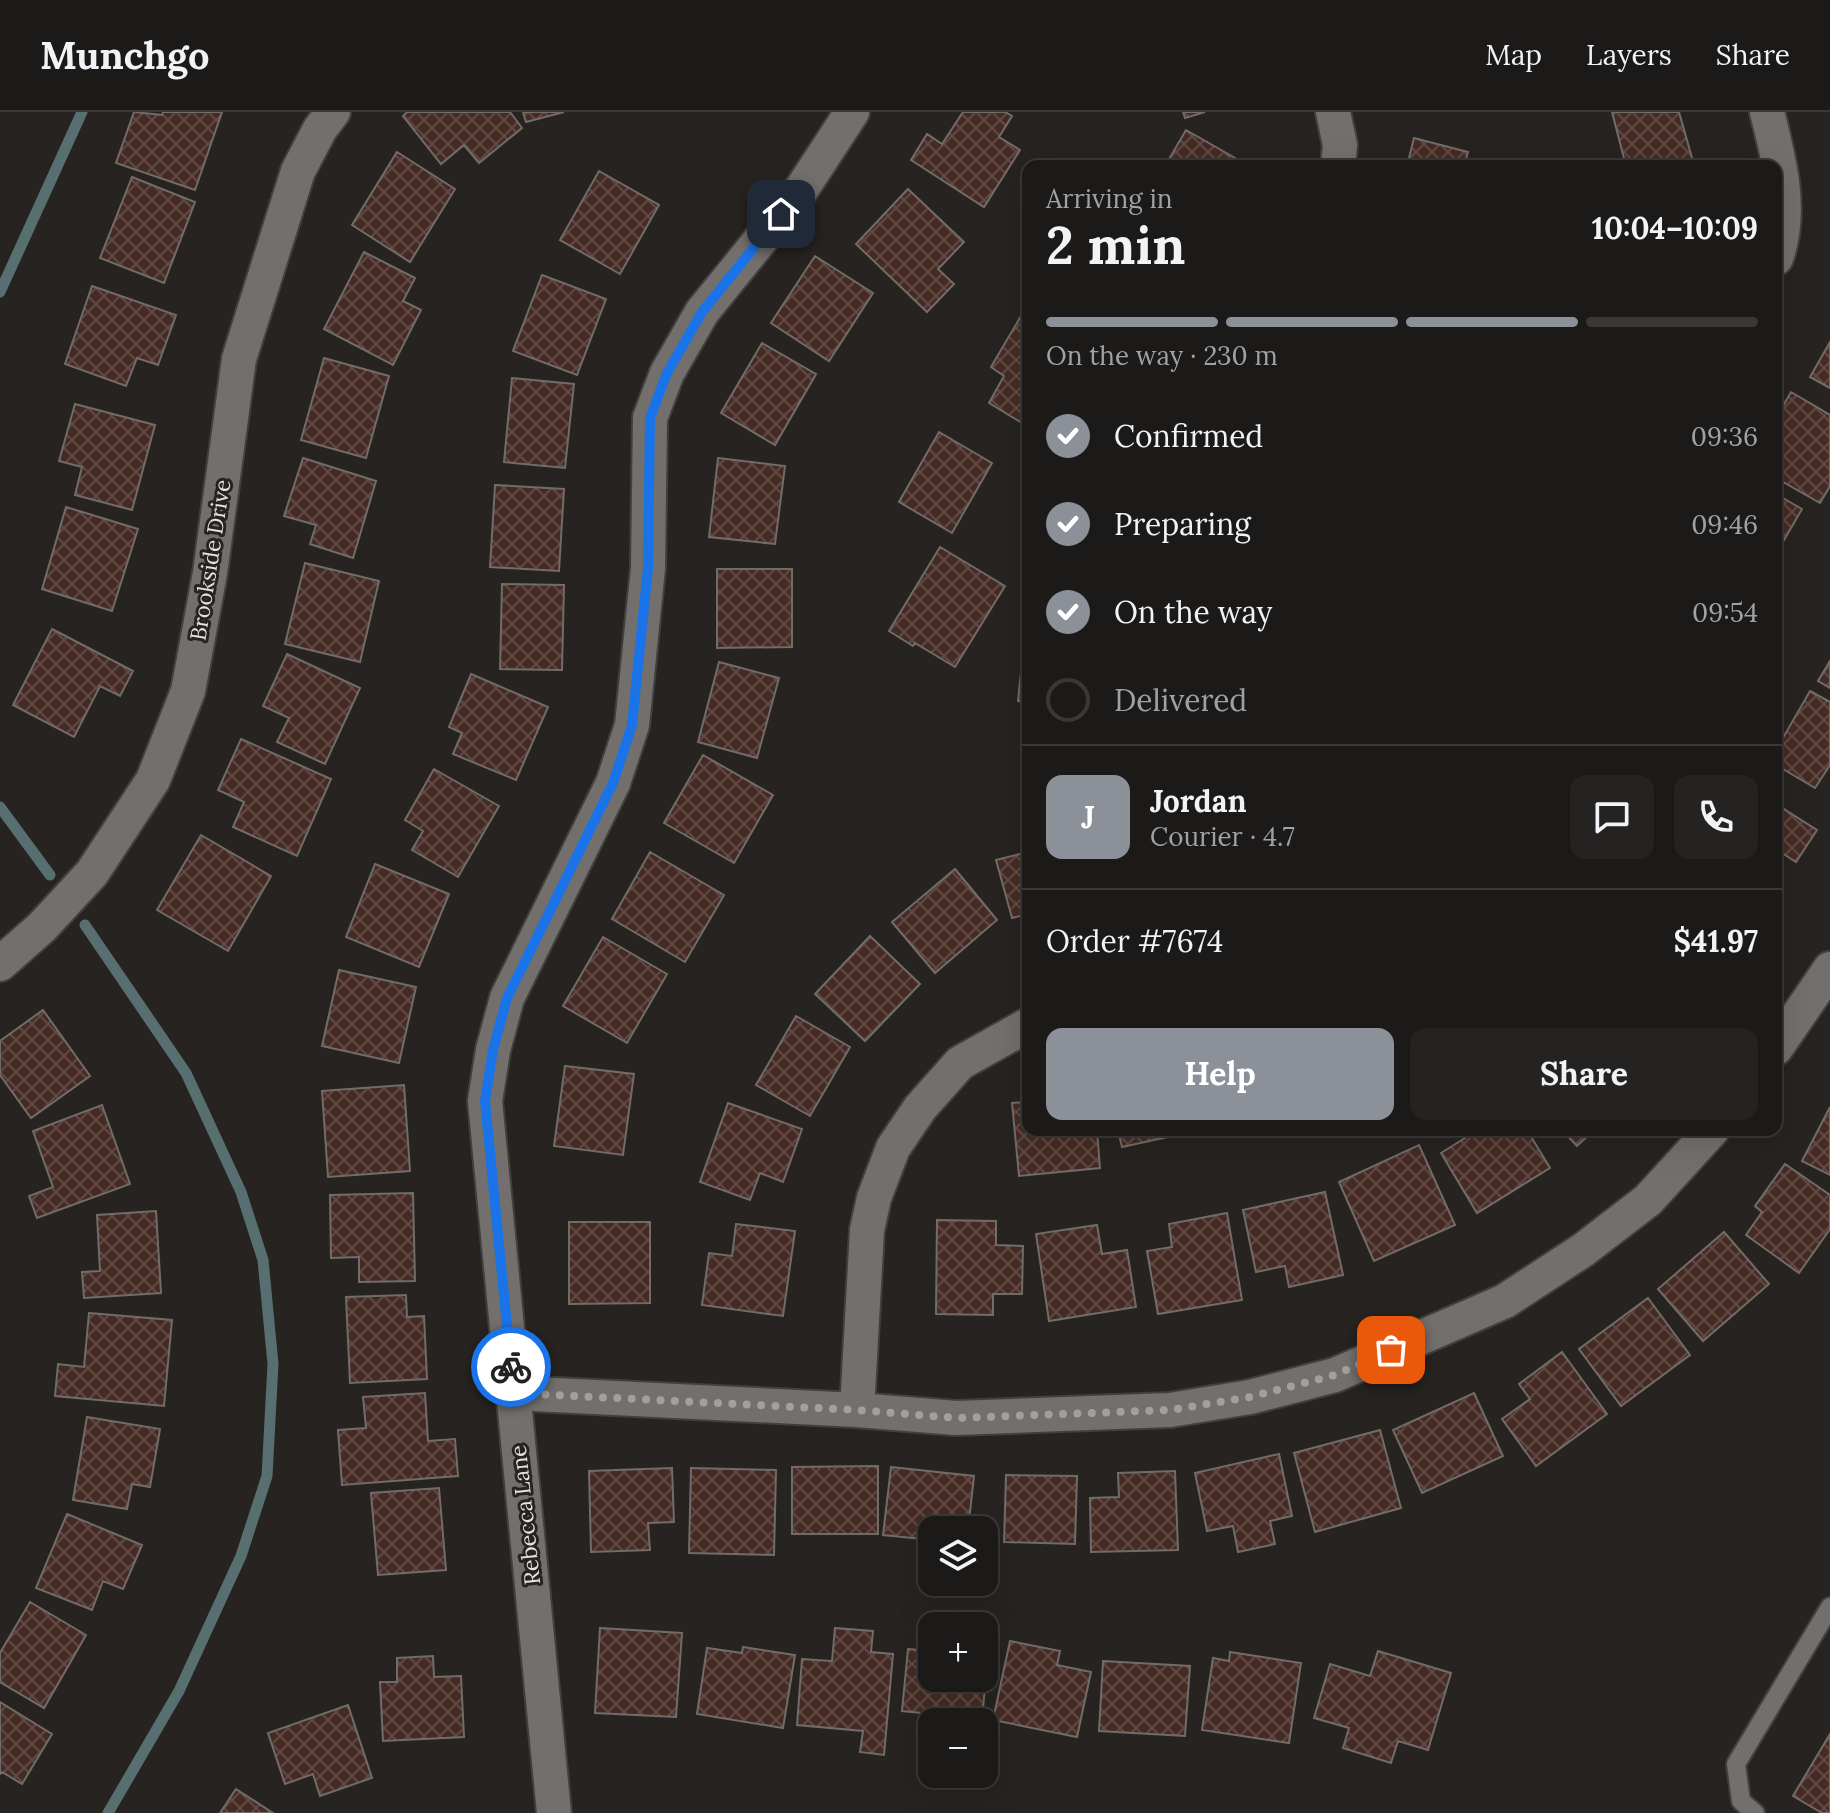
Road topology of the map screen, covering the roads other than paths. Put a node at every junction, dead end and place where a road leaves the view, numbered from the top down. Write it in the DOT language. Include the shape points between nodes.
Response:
graph roads {
  1 [pos="333,112"];
  2 [pos="852,112"];
  3 [pos="1333,112"];
  4 [pos="1767,112"];
  5 [pos="1339,160"];
  6 [pos="1779,160"];
  7 [pos="1782,182"];
  8 [pos="1782,241"];
  9 [pos="0,964"];
  10 [pos="1830,969"];
  11 [pos="1022,1028"];
  12 [pos="1782,1039"];
  13 [pos="1707,1136"];
  14 [pos="514,1393"];
  15 [pos="857,1410"];
  16 [pos="1830,1607"];
  17 [pos="554,1813"];
  18 [pos="1755,1813"];
  1 -- 9 [label="street, Brookside Drive" via="298,171 239,359 188,691 153,780 92,873"];
  2 -- 14 [label="street, Rebecca Lane" via="801,190 702,312 667,373 650,418 648,568 632,725 613,783 507,998 485,1101"];
  3 -- 5 [label="street"];
  4 -- 6 [label="street"];
  7 -- 8 [label="street"];
  10 -- 12 [label="street"];
  11 -- 15 [label="street" via="960,1063 893,1148 867,1230"];
  13 -- 15 [label="street" via="1648,1200 1505,1301 1335,1375 1170,1410 956,1418"];
  14 -- 15 [label="street"];
  14 -- 17 [label="street, Rebecca Lane"];
  16 -- 18 [label="lane" via="1736,1764 1741,1801"];
}
